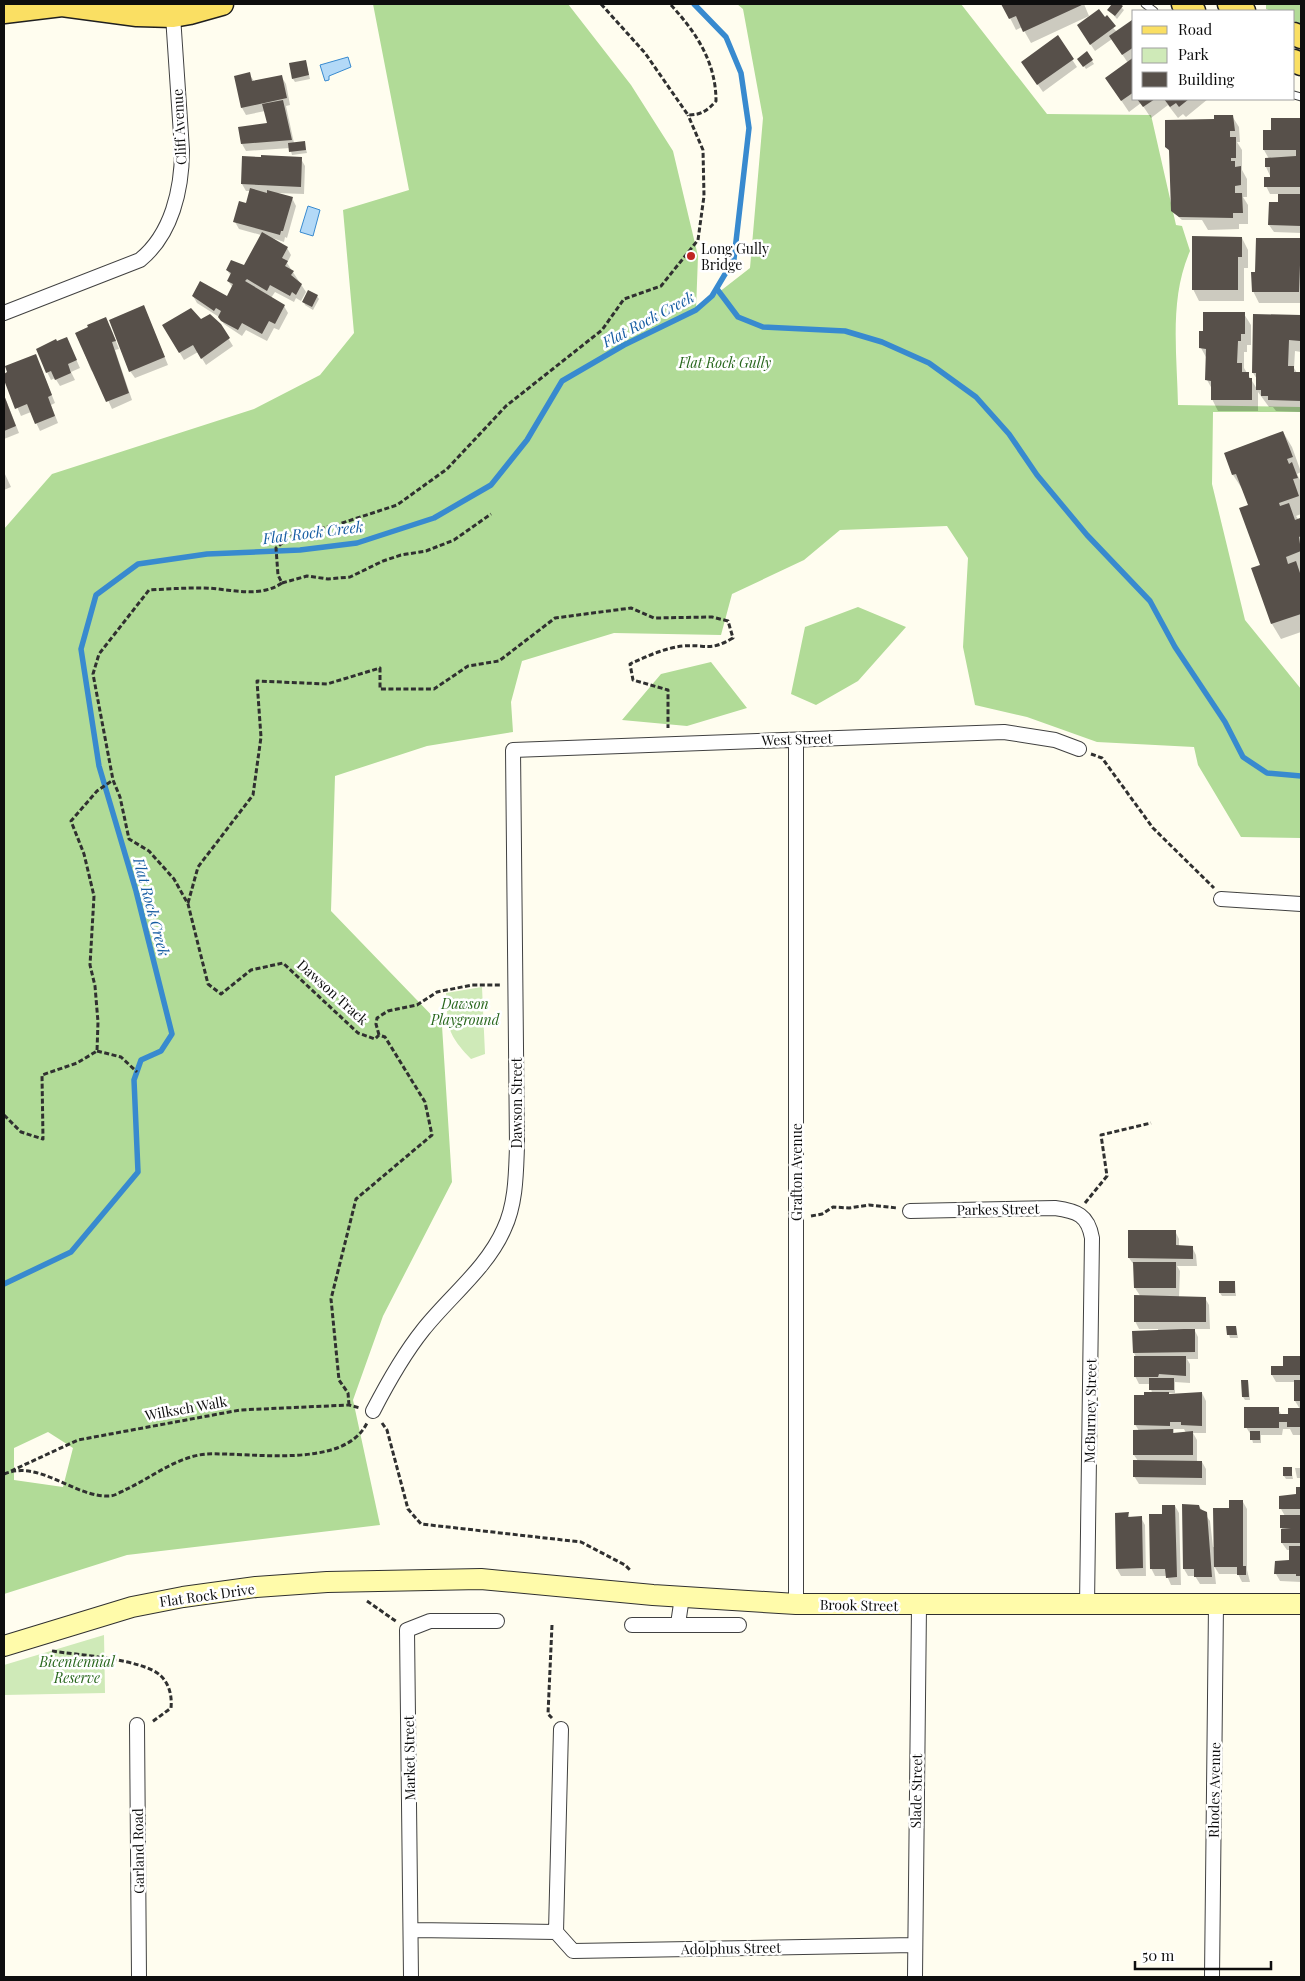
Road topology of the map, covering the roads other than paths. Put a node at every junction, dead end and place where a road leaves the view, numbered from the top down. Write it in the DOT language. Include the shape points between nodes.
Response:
graph roads {
  1 [pos="116,4"];
  2 [pos="222,4"];
  3 [pos="1228,4"];
  4 [pos="7,9"];
  5 [pos="145,9"];
  6 [pos="181,10"];
  7 [pos="1242,10"];
  8 [pos="4,313"];
  9 [pos="796,740"];
  10 [pos="1079,749"];
  11 [pos="513,750"];
  12 [pos="1221,899"];
  13 [pos="1301,904"];
  14 [pos="910,1211"];
  15 [pos="1081,1216"];
  16 [pos="373,1411"];
  17 [pos="417,1580"];
  18 [pos="682,1597"];
  19 [pos="796,1604"];
  20 [pos="1216,1604"];
  21 [pos="1301,1604"];
  22 [pos="1087,1605"];
  23 [pos="919,1606"];
  24 [pos="497,1621"];
  25 [pos="678,1624"];
  26 [pos="632,1625"];
  27 [pos="739,1625"];
  28 [pos="4,1646"];
  29 [pos="137,1724"];
  30 [pos="562,1729"];
  31 [pos="412,1930"];
  32 [pos="556,1932"];
  33 [pos="914,1945"];
  34 [pos="139,1977"];
  35 [pos="412,1977"];
  36 [pos="915,1977"];
  37 [pos="1212,1977"];
  1 -- 5 [label="main road"];
  2 -- 6 [label="main road" via="190,13"];
  3 -- 7 [label="main road"];
  4 -- 5 [label="main road" via="62,5"];
  5 -- 6 [label="main road"];
  6 -- 8 [label="street, Cliff Avenue" via="182,172 172,212 162,232 140,260"];
  9 -- 10 [label="street, West Street" via="1004,732 1056,740"];
  9 -- 11 [label="street, West Street"];
  9 -- 19 [label="street, Grafton Avenue"];
  11 -- 16 [label="street, Dawson Street" via="516,1176 506,1227 496,1248 424,1329 400,1362"];
  12 -- 13 [label="street"];
  14 -- 15 [label="street, Parkes Street" via="1055,1208"];
  15 -- 22 [label="street, McBurney Street" via="1090,1227 1092,1238"];
  17 -- 18 [label="main road, Brook Street" via="480,1579"];
  17 -- 28 [label="main road, Flat Rock Drive" via="318,1582 183,1597 132,1607"];
  18 -- 19 [label="main road, Brook Street"];
  18 -- 25 [label="street"];
  19 -- 23 [label="main road, Brook Street"];
  20 -- 21 [label="main road, Brook Street"];
  20 -- 22 [label="main road, Brook Street"];
  20 -- 37 [label="street, Rhodes Avenue"];
  22 -- 23 [label="main road, Brook Street"];
  23 -- 33 [label="street, Slade Street"];
  24 -- 31 [label="street, Market Street" via="430,1621 407,1630"];
  25 -- 26 [label="street"];
  25 -- 27 [label="street"];
  29 -- 34 [label="street, Garland Road"];
  30 -- 32 [label="street"];
  31 -- 32 [label="street"];
  31 -- 35 [label="street, Market Street"];
  32 -- 33 [label="street, Adolphus Street" via="573,1951"];
  33 -- 36 [label="street, Slade Street"];
}
